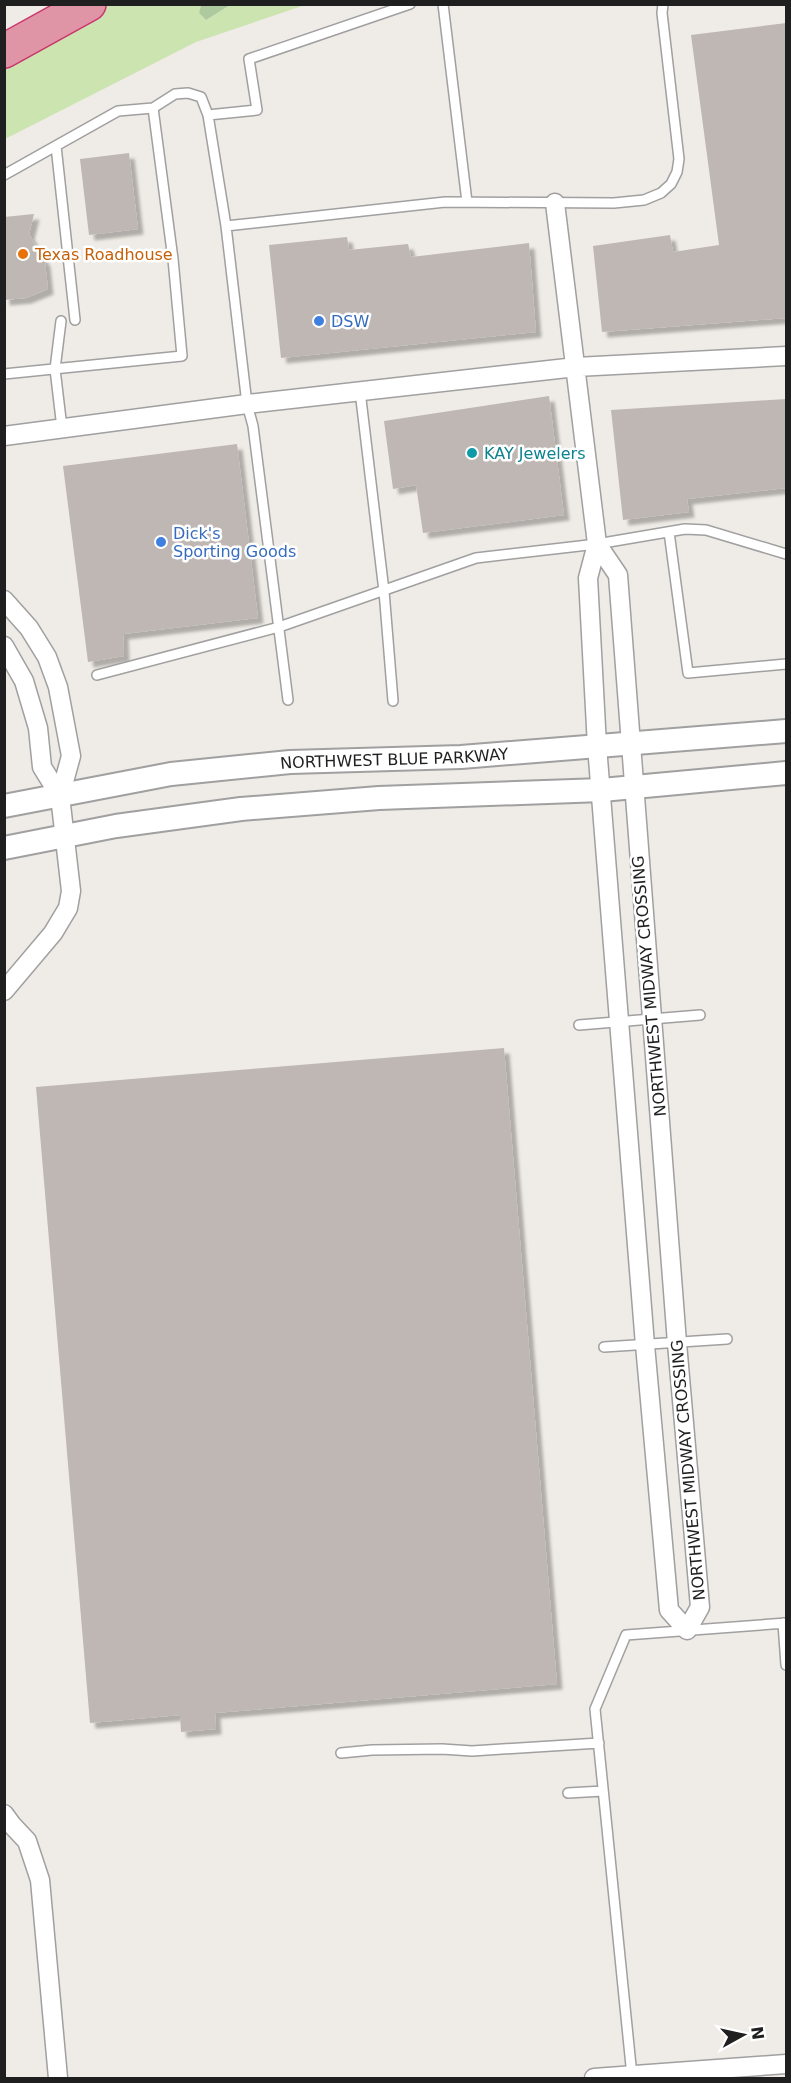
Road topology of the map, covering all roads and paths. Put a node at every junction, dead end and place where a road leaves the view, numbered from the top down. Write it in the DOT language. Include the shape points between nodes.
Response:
graph roads {
  1 [pos="89,4"];
  2 [pos="410,4"];
  3 [pos="443,4"];
  4 [pos="663,4"];
  5 [pos="4,51"];
  6 [pos="153,108"];
  7 [pos="208,115"];
  8 [pos="56,146"];
  9 [pos="4,175"];
  10 [pos="467,202"];
  11 [pos="555,203"];
  12 [pos="226,226"];
  13 [pos="75,320"];
  14 [pos="61,321"];
  15 [pos="786,356"];
  16 [pos="576,367"];
  17 [pos="55,369"];
  18 [pos="4,374"];
  19 [pos="360,391"];
  20 [pos="247,404"];
  21 [pos="62,428"];
  22 [pos="4,436"];
  23 [pos="669,532"];
  24 [pos="597,544"];
  25 [pos="786,554"];
  26 [pos="384,591"];
  27 [pos="4,600"];
  28 [pos="279,627"];
  29 [pos="4,646"];
  30 [pos="786,664"];
  31 [pos="97,675"];
  32 [pos="288,700"];
  33 [pos="393,701"];
  34 [pos="786,730"];
  35 [pos="631,743"];
  36 [pos="597,746"];
  37 [pos="786,774"];
  38 [pos="633,787"];
  39 [pos="602,790"];
  40 [pos="60,796"];
  41 [pos="4,806"];
  42 [pos="64,837"];
  43 [pos="4,849"];
  44 [pos="4,991"];
  45 [pos="700,1015"];
  46 [pos="652,1019"];
  47 [pos="620,1022"];
  48 [pos="579,1025"];
  49 [pos="727,1339"];
  50 [pos="677,1343"];
  51 [pos="645,1345"];
  52 [pos="604,1347"];
  53 [pos="785,1623"];
  54 [pos="687,1630"];
  55 [pos="786,1665"];
  56 [pos="599,1743"];
  57 [pos="341,1753"];
  58 [pos="603,1791"];
  59 [pos="568,1793"];
  60 [pos="4,1814"];
  61 [pos="786,2064"];
  62 [pos="632,2076"];
  63 [pos="58,2079"];
  64 [pos="594,2079"];
  1 -- 5 [label="highway"];
  2 -- 7 [label="lane" via="249,59 256,110"];
  3 -- 10 [label="lane"];
  4 -- 11 [label="lane" via="679,159 671,184 644,200"];
  6 -- 7 [label="lane" via="175,94 188,93 201,97"];
  6 -- 8 [label="lane" via="118,111"];
  6 -- 17 [label="lane" via="182,356"];
  7 -- 12 [label="lane"];
  8 -- 9 [label="lane"];
  8 -- 13 [label="lane"];
  10 -- 11 [label="lane"];
  10 -- 12 [label="lane"];
  11 -- 16 [label="street, NORTHWEST MIDWAY CROSSING"];
  12 -- 20 [label="lane"];
  14 -- 17 [label="lane"];
  15 -- 16 [label="street"];
  16 -- 19 [label="street"];
  16 -- 24 [label="street, NORTHWEST MIDWAY CROSSING"];
  17 -- 18 [label="lane"];
  17 -- 21 [label="lane"];
  19 -- 20 [label="street"];
  19 -- 26 [label="lane"];
  20 -- 21 [label="street"];
  20 -- 28 [label="lane" via="254,426"];
  21 -- 22 [label="street"];
  23 -- 24 [label="lane"];
  23 -- 25 [label="lane" via="706,530"];
  23 -- 30 [label="lane" via="688,673"];
  24 -- 26 [label="lane" via="476,558"];
  24 -- 35 [label="street, NORTHWEST MIDWAY CROSSING" via="618,575"];
  24 -- 36 [label="street, NORTHWEST MIDWAY CROSSING" via="588,578"];
  26 -- 28 [label="lane"];
  26 -- 33 [label="lane"];
  27 -- 40 [label="street" via="29,628 47,657 58,687 71,756"];
  28 -- 31 [label="lane"];
  28 -- 32 [label="lane"];
  29 -- 40 [label="street" via="24,681 36,719 42,767"];
  34 -- 35 [label="street, NORTHWEST BLUE PARKWAY"];
  35 -- 36 [label="street, NORTHWEST BLUE PARKWAY"];
  35 -- 38 [label="street, NORTHWEST MIDWAY CROSSING"];
  36 -- 39 [label="street, NORTHWEST MIDWAY CROSSING"];
  36 -- 40 [label="street, NORTHWEST BLUE PARKWAY" via="461,757 290,762 171,774"];
  37 -- 38 [label="street"];
  38 -- 39 [label="street"];
  38 -- 46 [label="street, NORTHWEST MIDWAY CROSSING"];
  39 -- 42 [label="street" via="379,798 241,808"];
  39 -- 47 [label="street, NORTHWEST MIDWAY CROSSING"];
  40 -- 41 [label="street, NORTHWEST BLUE PARKWAY"];
  40 -- 42 [label="street"];
  42 -- 43 [label="street"];
  42 -- 44 [label="street" via="68,908 53,933"];
  45 -- 46 [label="lane"];
  46 -- 47 [label="lane"];
  46 -- 50 [label="street, NORTHWEST MIDWAY CROSSING"];
  47 -- 48 [label="lane"];
  47 -- 51 [label="street, NORTHWEST MIDWAY CROSSING"];
  49 -- 50 [label="lane"];
  50 -- 51 [label="lane"];
  50 -- 54 [label="street, NORTHWEST MIDWAY CROSSING" via="700,1607"];
  51 -- 52 [label="lane"];
  51 -- 54 [label="street, NORTHWEST MIDWAY CROSSING" via="669,1610"];
  53 -- 54 [label="lane"];
  53 -- 55 [label="lane"];
  54 -- 56 [label="lane" via="626,1635 596,1709"];
  56 -- 57 [label="lane" via="472,1751"];
  56 -- 58 [label="lane"];
  58 -- 59 [label="lane"];
  58 -- 62 [label="lane"];
  60 -- 63 [label="street" via="27,1841 40,1880"];
  61 -- 62 [label="street"];
  62 -- 64 [label="street"];
}
